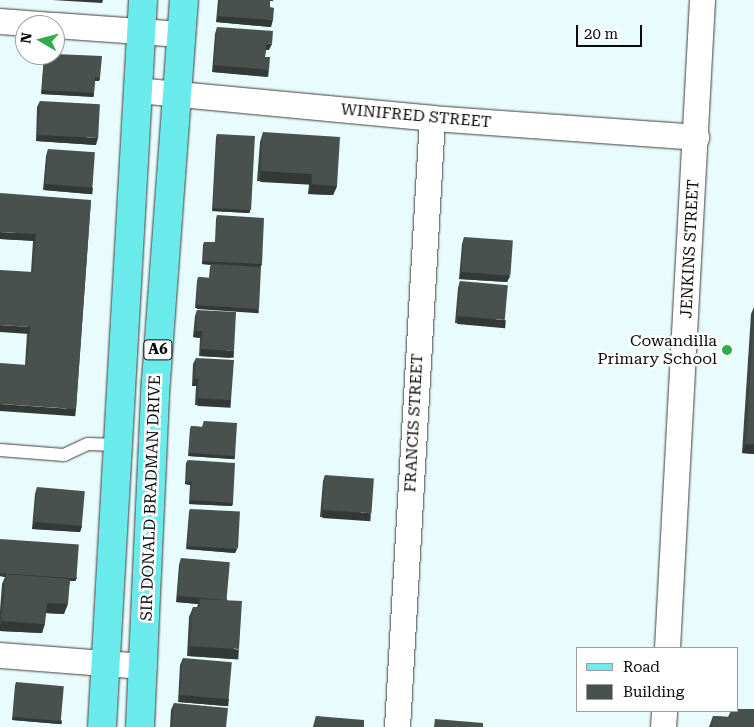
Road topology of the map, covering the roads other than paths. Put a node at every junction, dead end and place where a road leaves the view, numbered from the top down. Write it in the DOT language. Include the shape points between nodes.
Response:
graph roads {
  1 [pos="143,0"];
  2 [pos="184,0"];
  3 [pos="702,0"];
  4 [pos="0,21"];
  5 [pos="15,22"];
  6 [pos="65,26"];
  7 [pos="140,32"];
  8 [pos="180,34"];
  9 [pos="136,90"];
  10 [pos="176,94"];
  11 [pos="432,118"];
  12 [pos="696,137"];
  13 [pos="118,445"];
  14 [pos="0,450"];
  15 [pos="667,647"];
  16 [pos="0,655"];
  17 [pos="107,663"];
  18 [pos="144,666"];
  19 [pos="664,712"];
  20 [pos="102,727"];
  21 [pos="140,727"];
  22 [pos="397,727"];
  23 [pos="663,727"];
  1 -- 7 [label="main road, SIR DONALD BRADMAN DRIVE / A6"];
  2 -- 8 [label="main road, SIR DONALD BRADMAN DRIVE / A6"];
  3 -- 12 [label="street, JENKINS STREET"];
  4 -- 5 [label="street"];
  6 -- 7 [label="street"];
  7 -- 8 [label="street"];
  7 -- 9 [label="main road, SIR DONALD BRADMAN DRIVE / A6"];
  8 -- 10 [label="main road, SIR DONALD BRADMAN DRIVE / A6"];
  9 -- 10 [label="street, WINIFRED STREET"];
  9 -- 13 [label="main road, SIR DONALD BRADMAN DRIVE / A6"];
  10 -- 11 [label="street, WINIFRED STREET"];
  10 -- 18 [label="main road, SIR DONALD BRADMAN DRIVE / A6" via="156,381"];
  11 -- 12 [label="street, WINIFRED STREET"];
  11 -- 22 [label="street, FRANCIS STREET"];
  12 -- 15 [label="street, JENKINS STREET"];
  13 -- 14 [label="lane" via="88,444 64,454"];
  13 -- 17 [label="main road, SIR DONALD BRADMAN DRIVE / A6"];
  16 -- 17 [label="street"];
  17 -- 18 [label="street"];
  17 -- 20 [label="main road, SIR DONALD BRADMAN DRIVE / A6"];
  18 -- 21 [label="main road, SIR DONALD BRADMAN DRIVE / A6"];
  19 -- 23 [label="street"];
}
